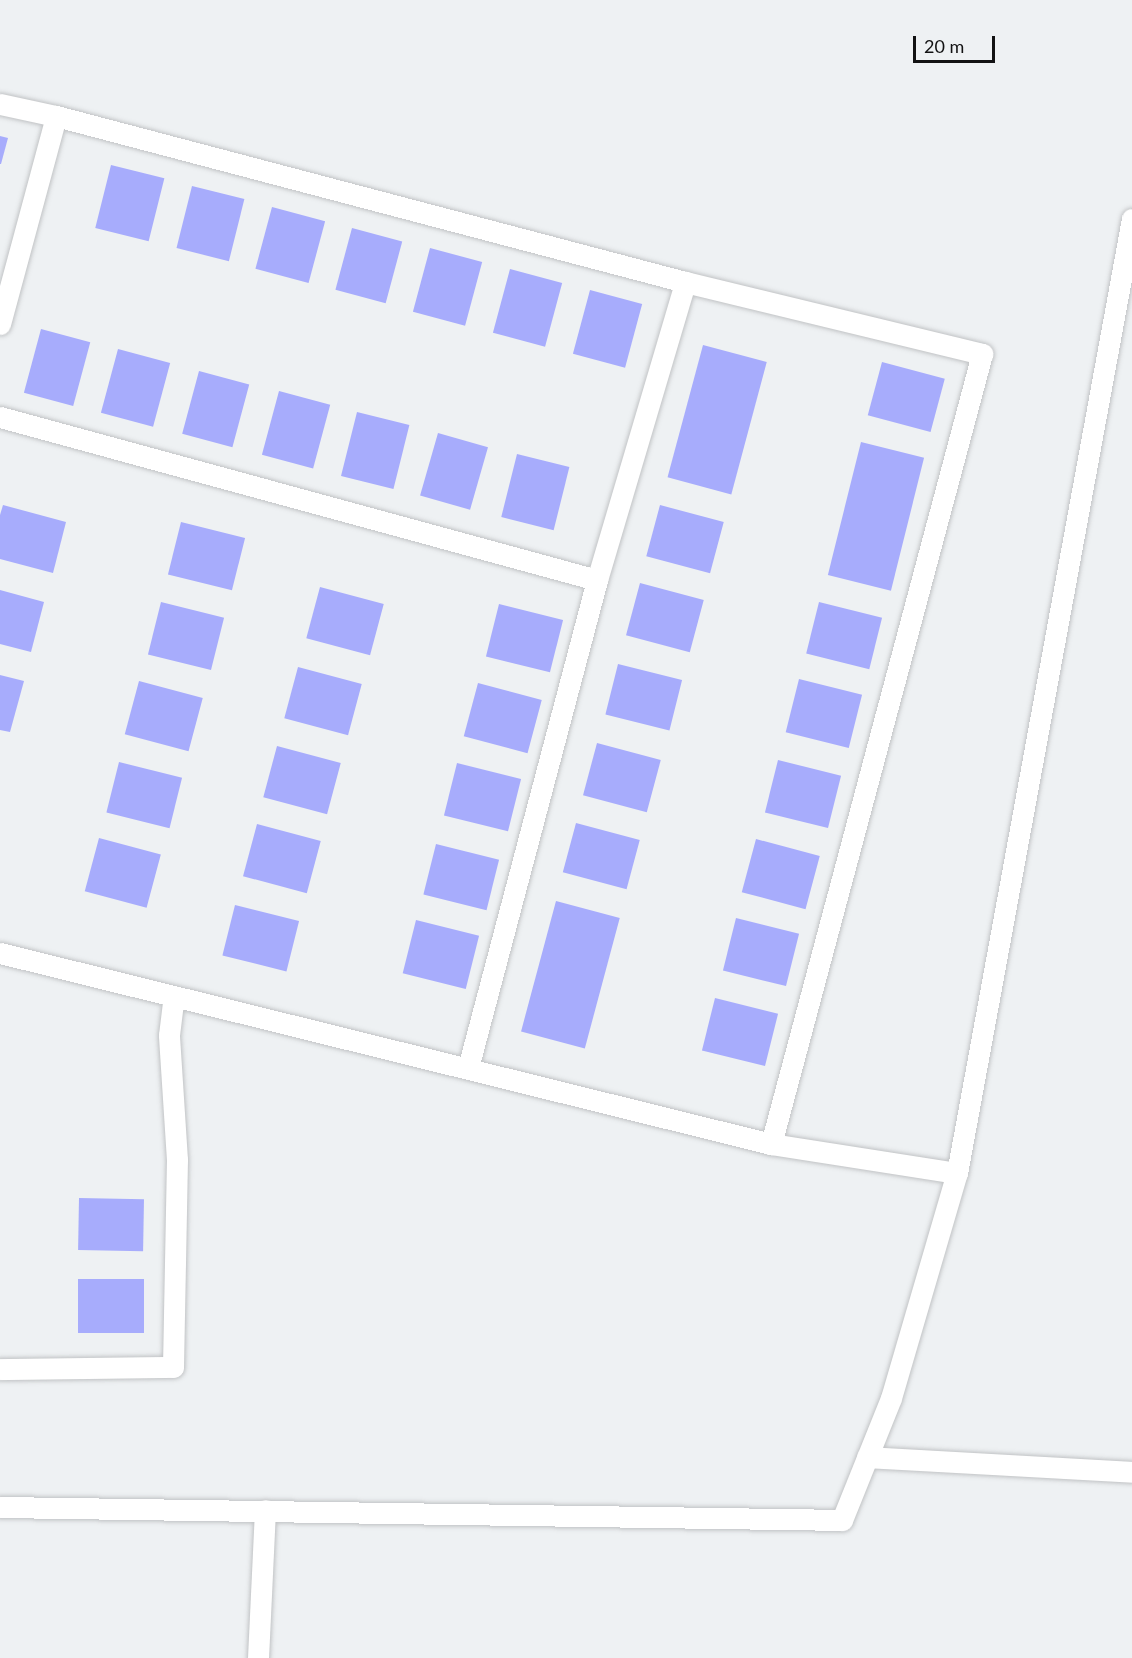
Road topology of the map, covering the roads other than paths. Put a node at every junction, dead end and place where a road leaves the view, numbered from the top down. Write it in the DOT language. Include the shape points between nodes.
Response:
graph roads {
  1 [pos="0,104"];
  2 [pos="56,116"];
  3 [pos="1132,219"];
  4 [pos="685,282"];
  5 [pos="0,324"];
  6 [pos="0,417"];
  7 [pos="597,580"];
  8 [pos="0,953"];
  9 [pos="174,996"];
  10 [pos="468,1068"];
  11 [pos="771,1144"];
  12 [pos="957,1173"];
  13 [pos="0,1368"];
  14 [pos="867,1458"];
  15 [pos="1132,1472"];
  16 [pos="0,1507"];
  17 [pos="266,1510"];
  18 [pos="258,1658"];
  1 -- 2 [label="street"];
  2 -- 4 [label="street"];
  2 -- 5 [label="street"];
  3 -- 12 [label="street"];
  4 -- 7 [label="street"];
  4 -- 11 [label="street" via="982,354"];
  6 -- 7 [label="street"];
  7 -- 10 [label="street"];
  8 -- 9 [label="street"];
  9 -- 10 [label="street"];
  9 -- 13 [label="street" via="169,1035 177,1160 173,1367"];
  10 -- 11 [label="street"];
  11 -- 12 [label="street"];
  12 -- 14 [label="street" via="891,1398"];
  14 -- 15 [label="street"];
  14 -- 17 [label="street" via="842,1520"];
  16 -- 17 [label="street"];
  17 -- 18 [label="street"];
}
